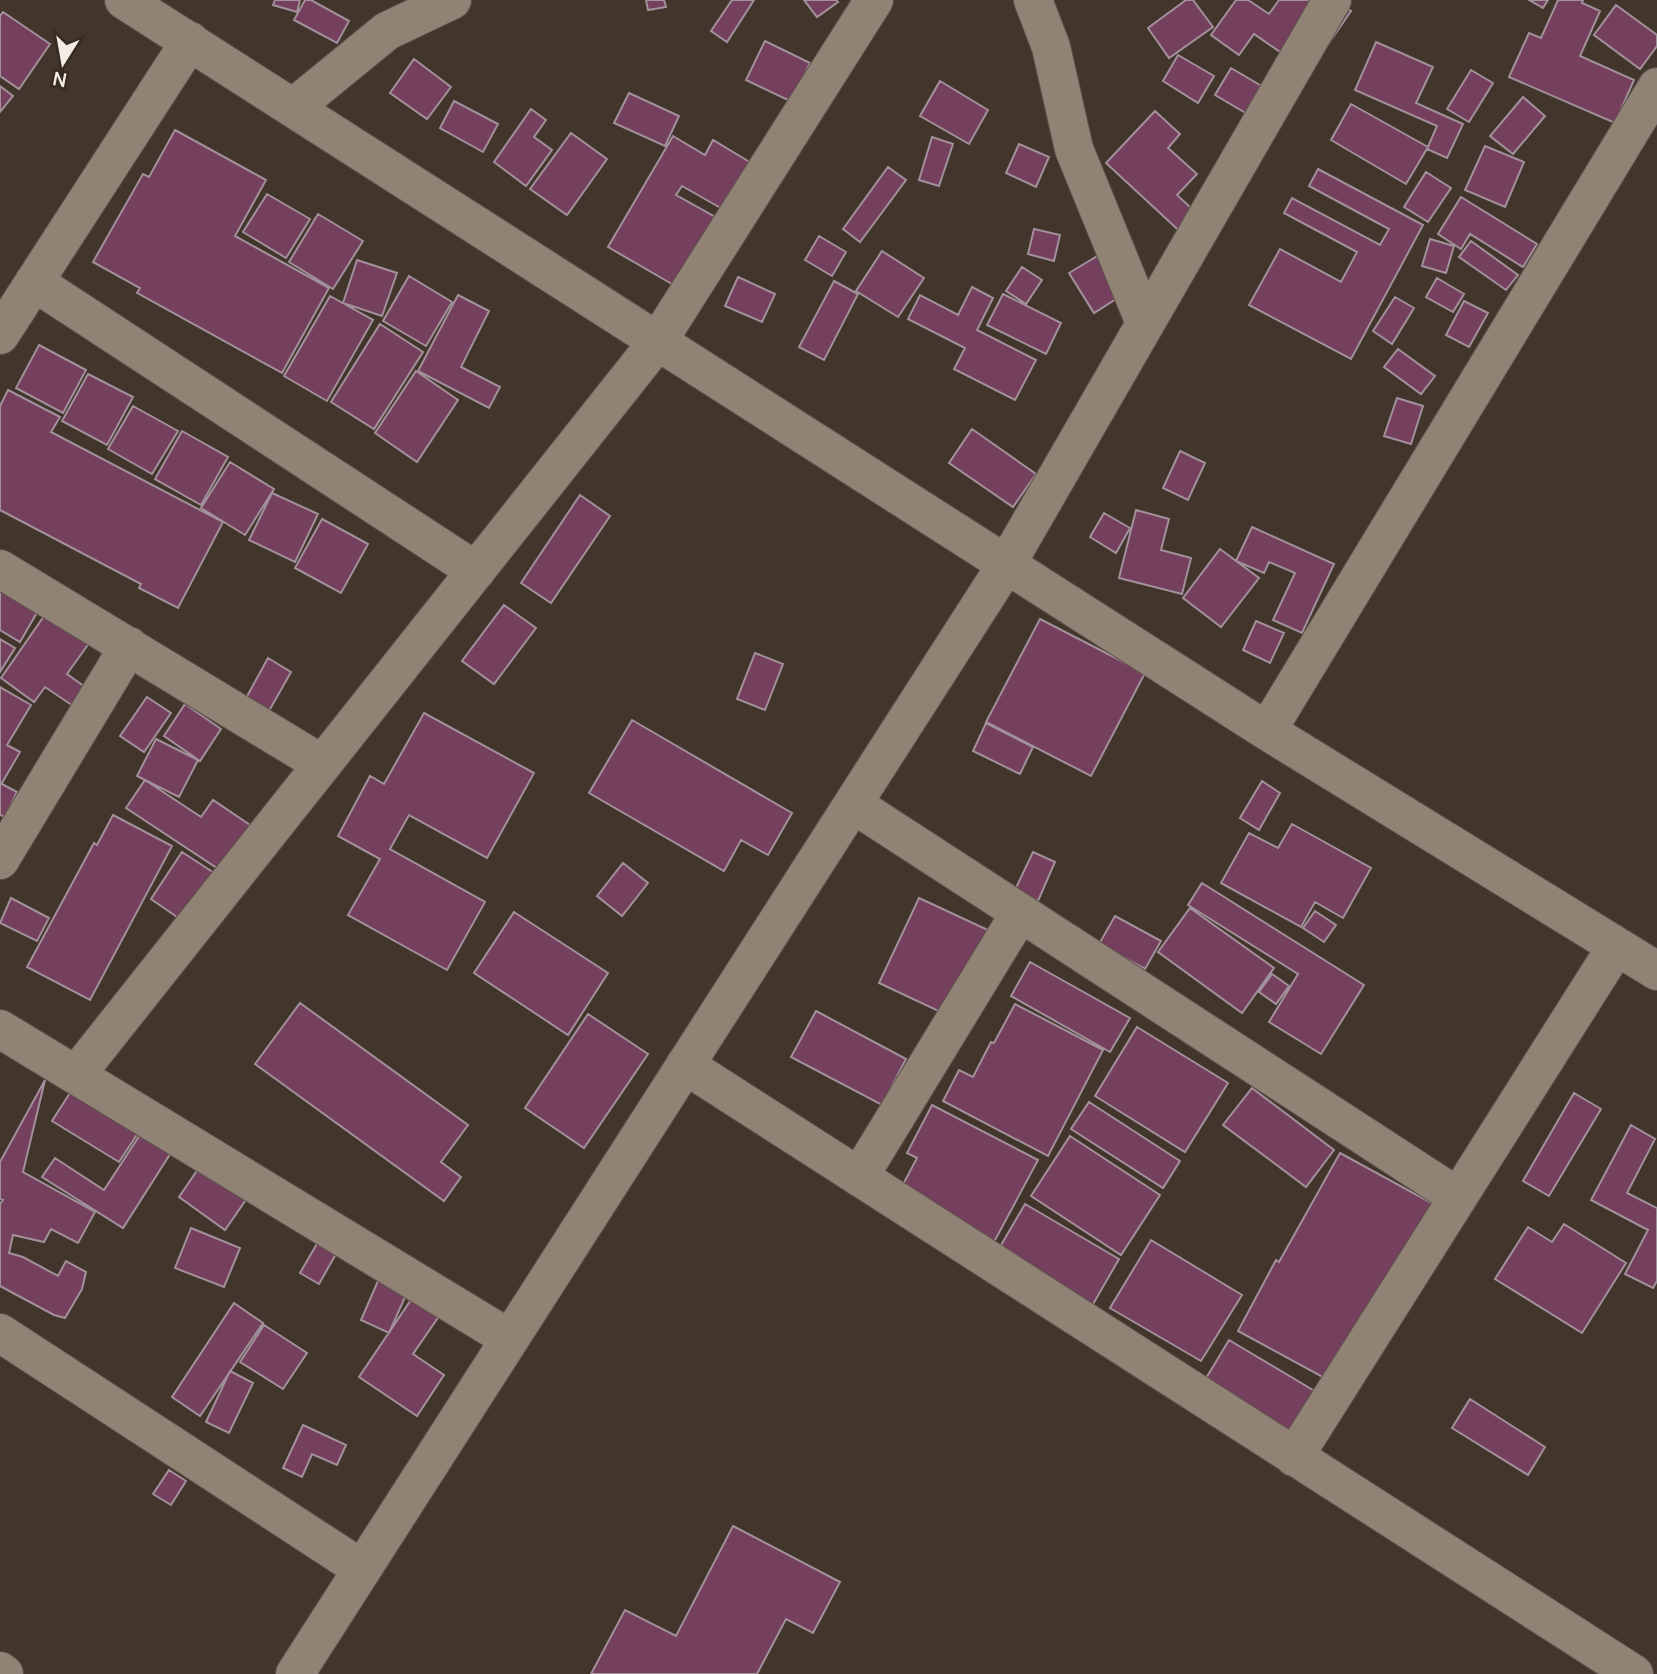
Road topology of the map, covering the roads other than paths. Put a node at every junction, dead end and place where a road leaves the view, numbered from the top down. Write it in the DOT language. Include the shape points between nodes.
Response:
graph roads {
  1 [pos="124,0"];
  2 [pos="452,0"];
  3 [pos="874,0"];
  4 [pos="1033,0"];
  5 [pos="1332,0"];
  6 [pos="190,41"];
  7 [pos="1657,87"];
  8 [pos="294,107"];
  9 [pos="34,282"];
  10 [pos="1145,323"];
  11 [pos="0,334"];
  12 [pos="658,341"];
  13 [pos="1006,565"];
  14 [pos="0,569"];
  15 [pos="476,571"];
  16 [pos="129,646"];
  17 [pos="1267,731"];
  18 [pos="322,764"];
  19 [pos="853,804"];
  20 [pos="0,860"];
  21 [pos="1020,913"];
  22 [pos="1616,947"];
  23 [pos="1657,971"];
  24 [pos="0,1029"];
  25 [pos="685,1066"];
  26 [pos="76,1075"];
  27 [pos="859,1177"];
  28 [pos="1458,1197"];
  29 [pos="0,1333"];
  30 [pos="510,1339"];
  31 [pos="1294,1457"];
  32 [pos="362,1569"];
  33 [pos="295,1674"];
  34 [pos="1634,1674"];
  1 -- 6 [label="street"];
  2 -- 8 [label="street" via="387,31"];
  3 -- 12 [label="street"];
  4 -- 10 [label="street" via="1051,47 1074,149"];
  5 -- 10 [label="street"];
  6 -- 8 [label="street"];
  6 -- 9 [label="street"];
  7 -- 17 [label="street"];
  8 -- 12 [label="street"];
  9 -- 11 [label="street"];
  9 -- 15 [label="street"];
  10 -- 13 [label="street"];
  12 -- 13 [label="street"];
  12 -- 15 [label="street"];
  13 -- 17 [label="street"];
  13 -- 19 [label="street"];
  14 -- 16 [label="street"];
  15 -- 18 [label="street"];
  16 -- 18 [label="street"];
  16 -- 20 [label="street"];
  17 -- 22 [label="street"];
  18 -- 26 [label="street"];
  19 -- 21 [label="street"];
  19 -- 25 [label="street"];
  21 -- 27 [label="street"];
  21 -- 28 [label="street"];
  22 -- 23 [label="street"];
  22 -- 28 [label="street"];
  24 -- 26 [label="street"];
  25 -- 27 [label="street"];
  25 -- 30 [label="street"];
  26 -- 30 [label="street"];
  27 -- 31 [label="street"];
  28 -- 31 [label="street"];
  29 -- 32 [label="street"];
  30 -- 32 [label="street"];
  31 -- 34 [label="street"];
  32 -- 33 [label="street"];
}
